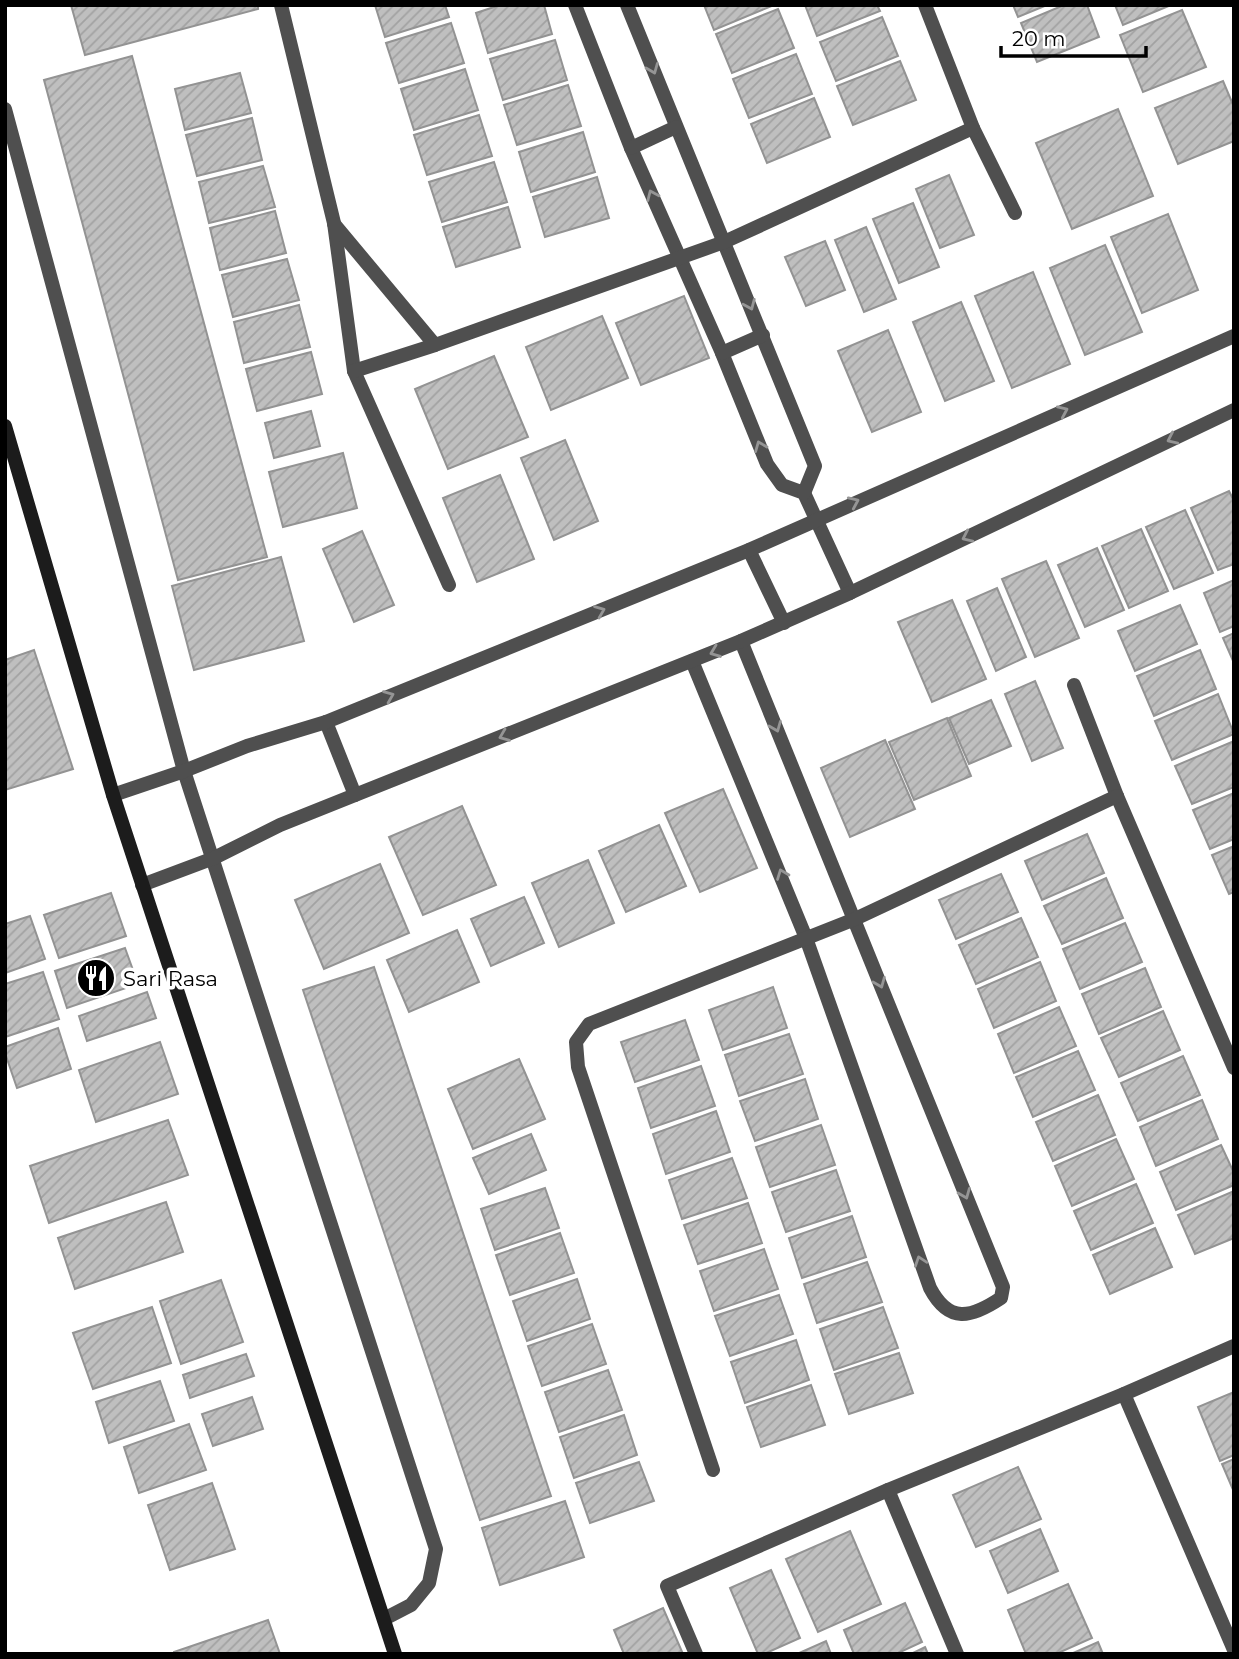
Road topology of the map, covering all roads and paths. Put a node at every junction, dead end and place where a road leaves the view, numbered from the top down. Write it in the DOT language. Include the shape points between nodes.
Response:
graph roads {
  1 [pos="281,5"];
  2 [pos="575,5"];
  3 [pos="627,5"];
  4 [pos="925,5"];
  5 [pos="5,109"];
  6 [pos="676,127"];
  7 [pos="973,128"];
  8 [pos="631,148"];
  9 [pos="1015,213"];
  10 [pos="334,223"];
  11 [pos="724,242"];
  12 [pos="680,258"];
  13 [pos="763,335"];
  14 [pos="1234,336"];
  15 [pos="435,345"];
  16 [pos="722,353"];
  17 [pos="354,371"];
  18 [pos="1234,410"];
  19 [pos="5,426"];
  20 [pos="804,493"];
  21 [pos="817,519"];
  22 [pos="749,550"];
  23 [pos="449,585"];
  24 [pos="850,593"];
  25 [pos="784,622"];
  26 [pos="741,641"];
  27 [pos="692,661"];
  28 [pos="1074,685"];
  29 [pos="326,722"];
  30 [pos="184,771"];
  31 [pos="113,795"];
  32 [pos="355,795"];
  33 [pos="1117,796"];
  34 [pos="214,859"];
  35 [pos="142,885"];
  36 [pos="855,919"];
  37 [pos="806,938"];
  38 [pos="1234,1068"];
  39 [pos="1234,1346"];
  40 [pos="1124,1394"];
  41 [pos="713,1470"];
  42 [pos="888,1490"];
  43 [pos="384,1619"];
  44 [pos="1234,1650"];
  45 [pos="395,1654"];
  46 [pos="696,1654"];
  47 [pos="957,1654"];
  1 -- 10 [label="street"];
  2 -- 8 [label="street"];
  3 -- 6 [label="street, one-way"];
  4 -- 7 [label="street"];
  5 -- 30 [label="street"];
  6 -- 8 [label="street"];
  6 -- 11 [label="street"];
  7 -- 9 [label="street"];
  7 -- 11 [label="street"];
  12 -- 8 [label="street, one-way"];
  10 -- 15 [label="street"];
  10 -- 17 [label="street"];
  11 -- 12 [label="street"];
  11 -- 13 [label="street, one-way"];
  12 -- 15 [label="street"];
  12 -- 16 [label="street"];
  13 -- 16 [label="street"];
  13 -- 20 [label="street" via="815,466"];
  21 -- 14 [label="street, one-way"];
  15 -- 17 [label="street"];
  20 -- 16 [label="street, one-way" via="782,485 767,464"];
  17 -- 23 [label="street"];
  18 -- 24 [label="street, one-way"];
  19 -- 31 [label="street"];
  20 -- 21 [label="street"];
  21 -- 22 [label="street"];
  21 -- 24 [label="street"];
  22 -- 25 [label="street"];
  29 -- 22 [label="street, one-way"];
  24 -- 25 [label="street"];
  25 -- 26 [label="street"];
  26 -- 27 [label="street, one-way"];
  26 -- 36 [label="street, one-way"];
  27 -- 32 [label="street, one-way"];
  37 -- 27 [label="street, one-way"];
  28 -- 33 [label="street"];
  29 -- 30 [label="street"];
  29 -- 32 [label="street"];
  30 -- 31 [label="street"];
  30 -- 34 [label="street"];
  31 -- 35 [label="street"];
  32 -- 34 [label="street" via="280,825"];
  33 -- 36 [label="street"];
  33 -- 38 [label="street"];
  34 -- 35 [label="street"];
  34 -- 43 [label="street" via="436,1549 429,1583 411,1605"];
  35 -- 43 [label="street"];
  36 -- 37 [label="street"];
  36 -- 37 [label="street, one-way" via="1003,1287 1001,1298 974,1313 957,1313 938,1304 930,1288"];
  37 -- 41 [label="street" via="589,1024 576,1042 578,1067"];
  39 -- 40 [label="street"];
  40 -- 42 [label="street"];
  40 -- 44 [label="street"];
  42 -- 46 [label="street" via="667,1586"];
  42 -- 47 [label="street"];
  43 -- 45 [label="street"];
}
